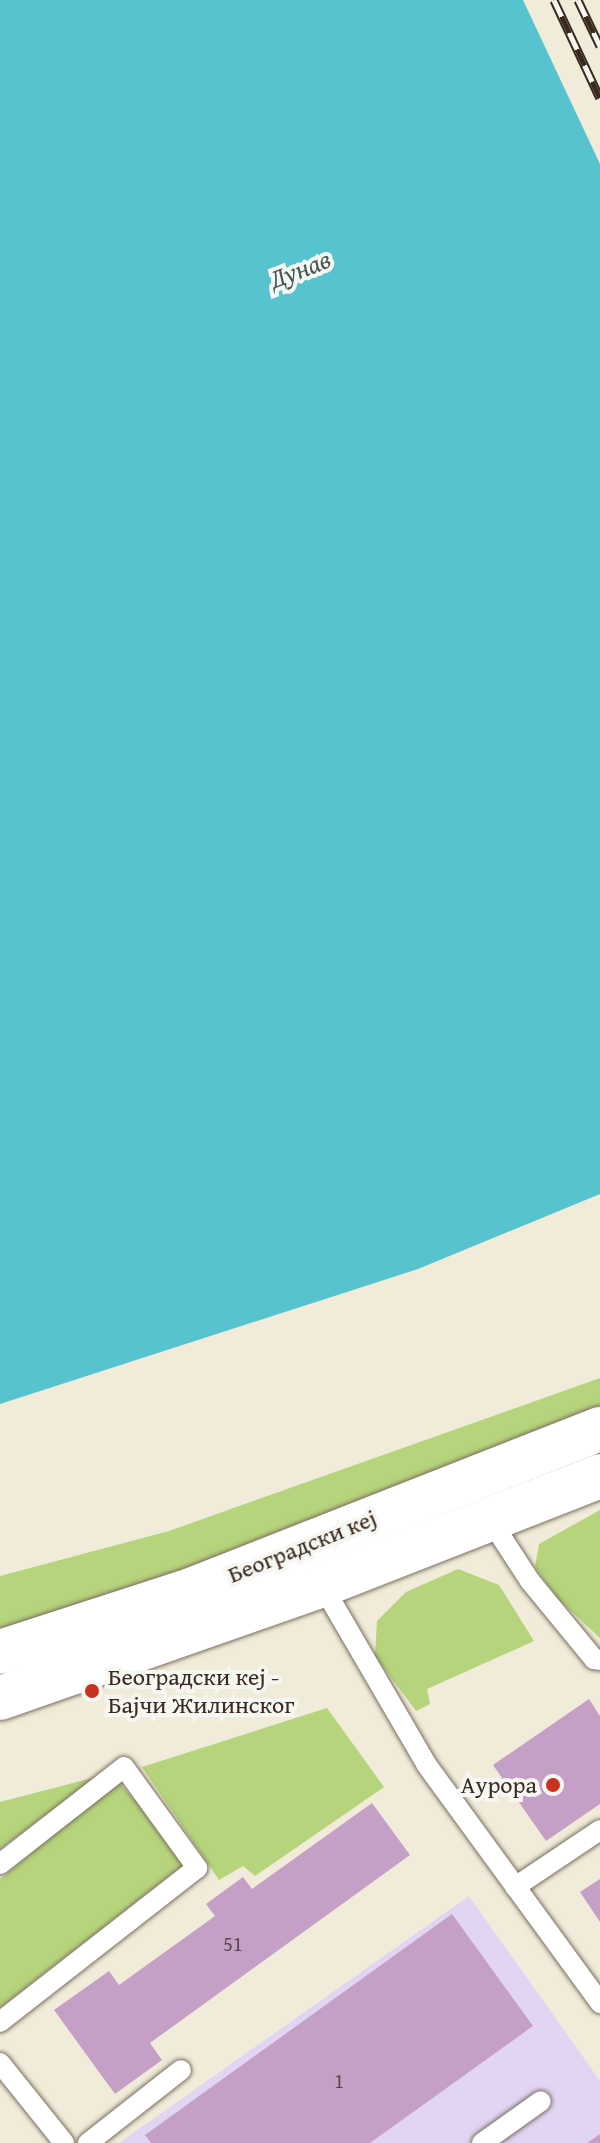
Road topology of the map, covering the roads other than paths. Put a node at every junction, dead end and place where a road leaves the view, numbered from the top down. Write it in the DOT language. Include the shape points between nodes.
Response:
graph roads {
  1 [pos="600,1429"];
  2 [pos="600,1476"];
  3 [pos="491,1521"];
  4 [pos="322,1585"];
  5 [pos="0,1652"];
  6 [pos="600,1660"];
  7 [pos="0,1698"];
  8 [pos="600,1830"];
  9 [pos="0,1864"];
  10 [pos="515,1887"];
  11 [pos="600,2003"];
  12 [pos="0,2022"];
  13 [pos="0,2063"];
  14 [pos="181,2070"];
  15 [pos="541,2101"];
  16 [pos="64,2143"];
  17 [pos="88,2143"];
  18 [pos="482,2143"];
  1 -- 5 [label="street, Београдски кеј" via="191,1590"];
  2 -- 3 [label="street, Београдски кеј"];
  3 -- 4 [label="street, Београдски кеј"];
  3 -- 6 [label="lane" via="530,1581"];
  4 -- 7 [label="street, Београдски кеј"];
  4 -- 10 [label="lane" via="426,1764"];
  8 -- 10 [label="lane"];
  9 -- 12 [label="lane" via="124,1767 197,1868"];
  10 -- 11 [label="lane"];
  13 -- 16 [label="lane"];
  14 -- 17 [label="lane"];
  15 -- 18 [label="lane"];
}
